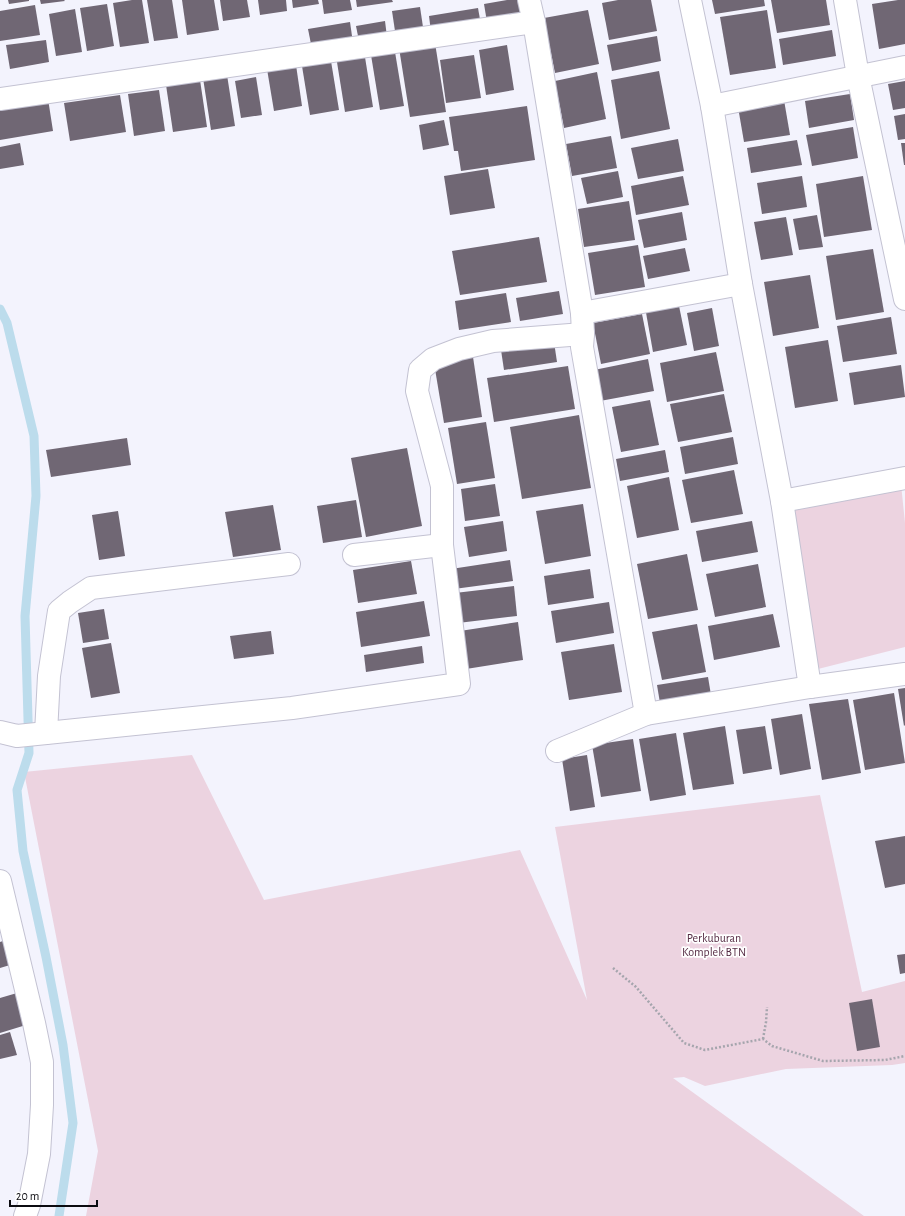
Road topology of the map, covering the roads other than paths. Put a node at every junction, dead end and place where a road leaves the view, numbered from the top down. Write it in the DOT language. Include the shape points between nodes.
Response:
graph roads {
  1 [pos="530,0"];
  2 [pos="690,0"];
  3 [pos="845,0"];
  4 [pos="534,22"];
  5 [pos="905,67"];
  6 [pos="858,76"];
  7 [pos="0,99"];
  8 [pos="712,106"];
  9 [pos="741,284"];
  10 [pos="905,299"];
  11 [pos="582,313"];
  12 [pos="583,334"];
  13 [pos="905,478"];
  14 [pos="782,501"];
  15 [pos="442,545"];
  16 [pos="354,555"];
  17 [pos="289,564"];
  18 [pos="905,674"];
  19 [pos="810,687"];
  20 [pos="646,714"];
  21 [pos="43,733"];
  22 [pos="8,734"];
  23 [pos="557,751"];
  24 [pos="0,881"];
  25 [pos="25,1216"];
  1 -- 4 [label="street"];
  2 -- 8 [label="street"];
  3 -- 6 [label="street"];
  4 -- 7 [label="street"];
  4 -- 11 [label="street"];
  5 -- 6 [label="street"];
  6 -- 8 [label="street"];
  6 -- 10 [label="street"];
  8 -- 9 [label="street"];
  9 -- 11 [label="street"];
  9 -- 14 [label="street"];
  11 -- 12 [label="street"];
  12 -- 15 [label="street" via="493,340 433,358 420,370 417,391 442,486"];
  12 -- 20 [label="street" via="582,348"];
  13 -- 14 [label="street"];
  14 -- 19 [label="street"];
  15 -- 16 [label="street"];
  15 -- 21 [label="street" via="460,684 292,708"];
  17 -- 21 [label="street" via="91,588 70,602 59,611"];
  18 -- 19 [label="street"];
  19 -- 20 [label="street"];
  20 -- 23 [label="street"];
  21 -- 22 [label="street"];
  24 -- 25 [label="street" via="42,1062 40,1154 30,1205"];
}
